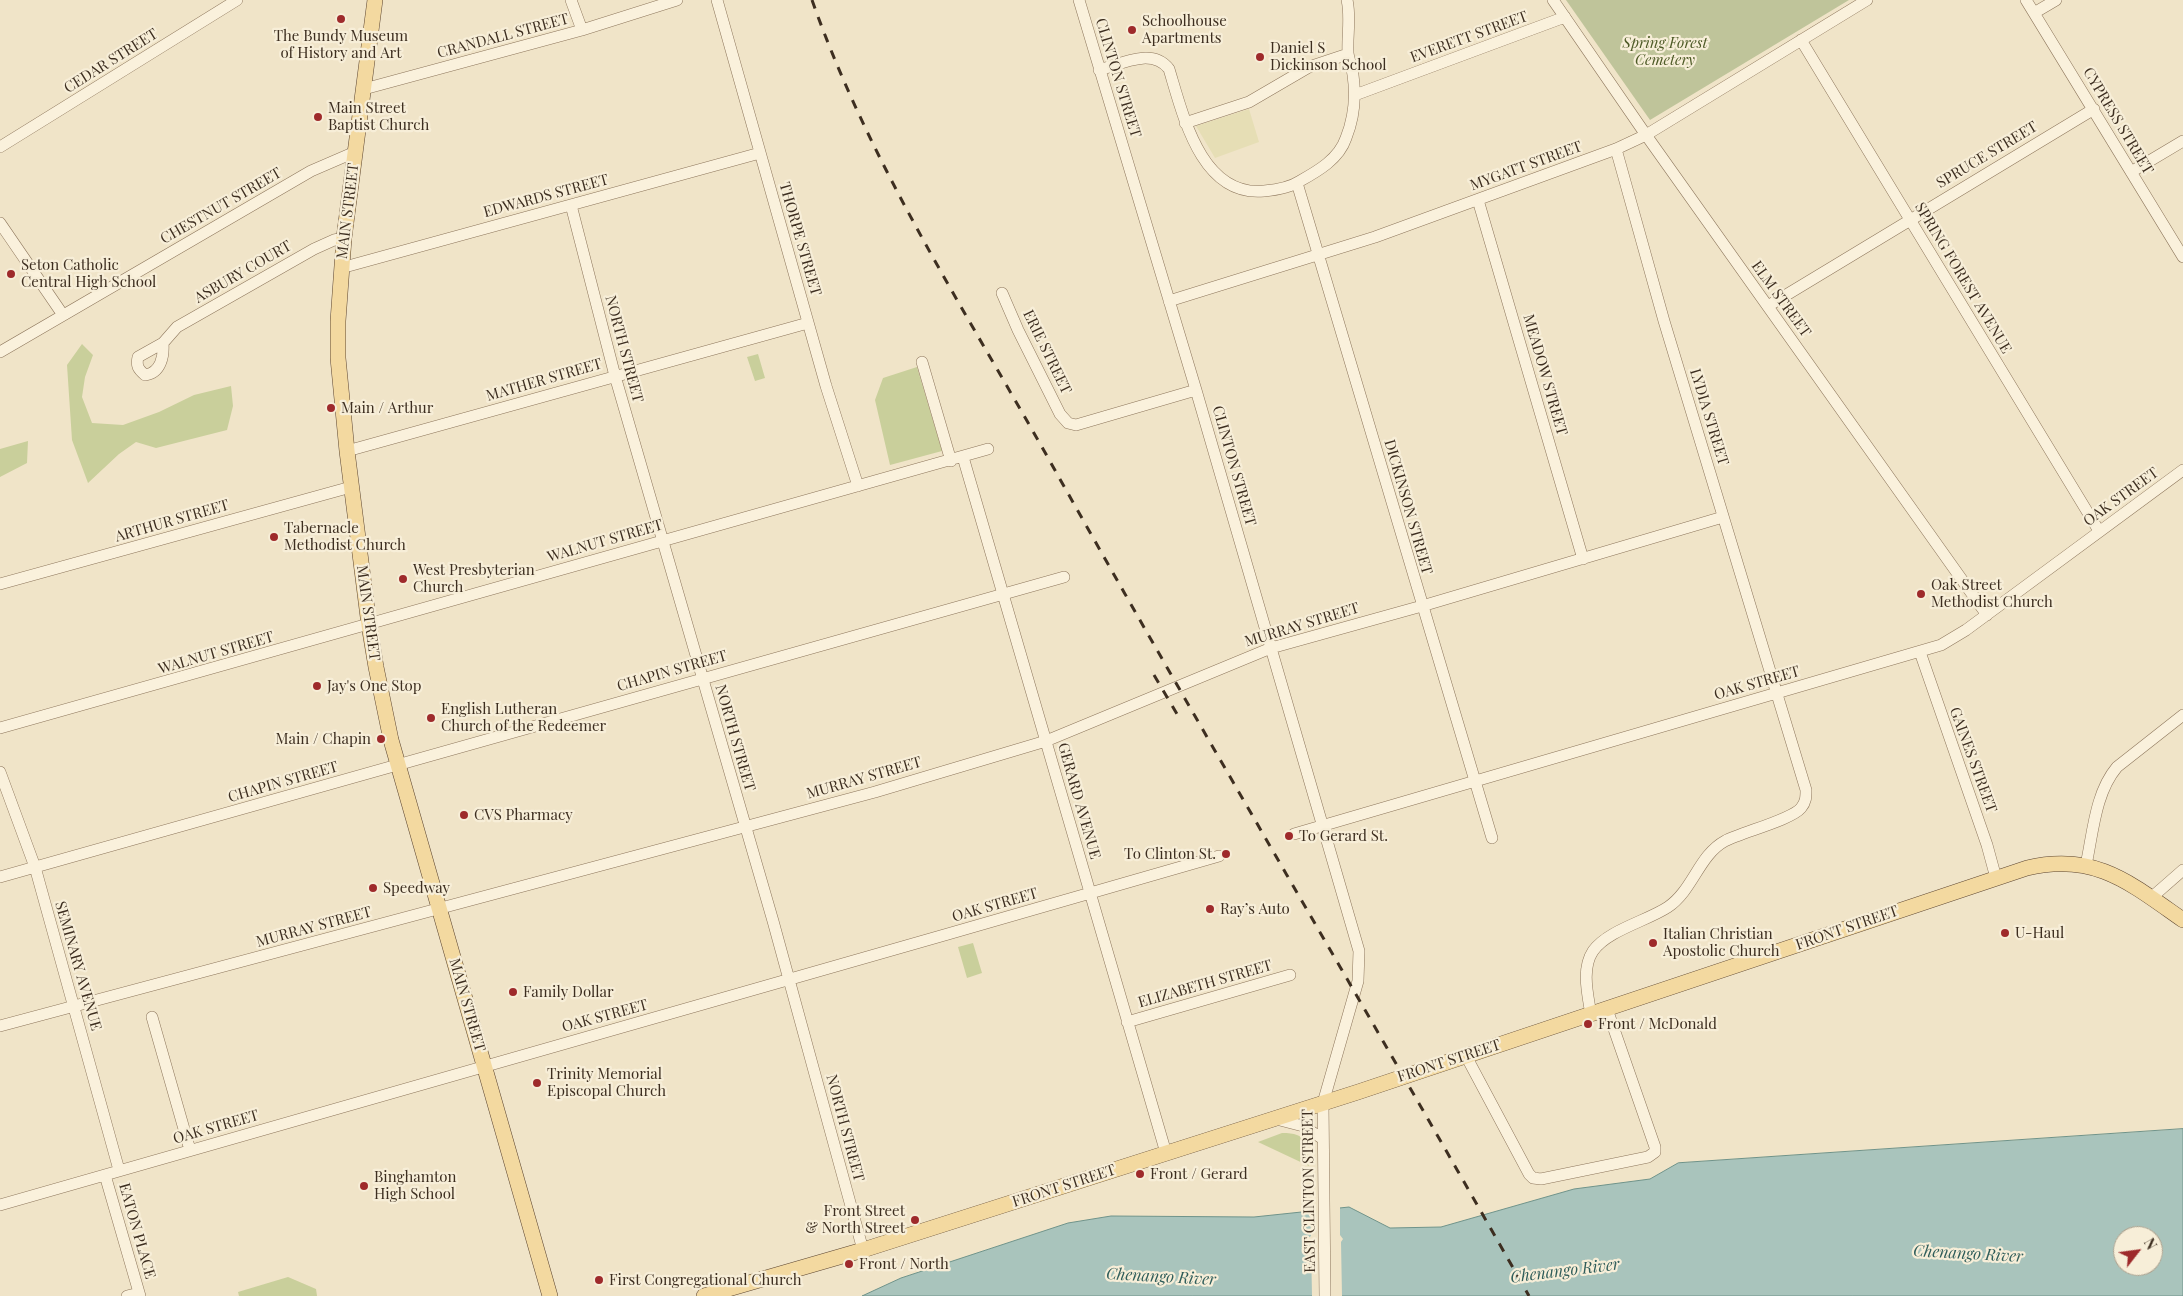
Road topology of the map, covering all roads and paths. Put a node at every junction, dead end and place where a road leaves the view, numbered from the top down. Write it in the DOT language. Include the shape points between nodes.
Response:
graph roads {
  1 [pos="237,0"];
  2 [pos="375,0"];
  3 [pos="571,0"];
  4 [pos="677,0"];
  5 [pos="717,0"];
  6 [pos="1078,0"];
  7 [pos="1347,0"];
  8 [pos="1553,0"];
  9 [pos="1866,0"];
  10 [pos="2026,0"];
  11 [pos="2056,0"];
  12 [pos="2034,13"];
  13 [pos="1565,17"];
  14 [pos="582,30"];
  15 [pos="1800,40"];
  16 [pos="1348,54"];
  17 [pos="1099,70"];
  18 [pos="364,89"];
  19 [pos="1355,95"];
  20 [pos="2094,109"];
  21 [pos="1185,123"];
  22 [pos="1646,135"];
  23 [pos="2183,141"];
  24 [pos="0,147"];
  25 [pos="1616,149"];
  26 [pos="355,152"];
  27 [pos="760,153"];
  28 [pos="2131,172"];
  29 [pos="1297,183"];
  30 [pos="1478,200"];
  31 [pos="571,205"];
  32 [pos="1910,219"];
  33 [pos="0,223"];
  34 [pos="344,238"];
  35 [pos="1319,256"];
  36 [pos="2183,257"];
  37 [pos="341,268"];
  38 [pos="1002,293"];
  39 [pos="1169,301"];
  40 [pos="1768,306"];
  41 [pos="63,315"];
  42 [pos="808,323"];
  43 [pos="163,342"];
  44 [pos="0,352"];
  45 [pos="922,362"];
  46 [pos="615,376"];
  47 [pos="1196,390"];
  48 [pos="988,449"];
  49 [pos="347,450"];
  50 [pos="963,457"];
  51 [pos="951,461"];
  52 [pos="2183,470"];
  53 [pos="858,486"];
  54 [pos="351,487"];
  55 [pos="1723,518"];
  56 [pos="2100,531"];
  57 [pos="664,540"];
  58 [pos="1583,559"];
  59 [pos="1064,577"];
  60 [pos="0,584"];
  61 [pos="1002,595"];
  62 [pos="1422,606"];
  63 [pos="1987,615"];
  64 [pos="369,625"];
  65 [pos="1271,648"];
  66 [pos="1920,652"];
  67 [pos="702,678"];
  68 [pos="1776,693"];
  69 [pos="2183,715"];
  70 [pos="0,728"];
  71 [pos="1046,741"];
  72 [pos="398,766"];
  73 [pos="0,772"];
  74 [pos="1474,781"];
  75 [pos="1322,825"];
  76 [pos="745,826"];
  77 [pos="1294,834"];
  78 [pos="1492,838"];
  79 [pos="1219,856"];
  80 [pos="2086,865"];
  81 [pos="35,867"];
  82 [pos="2183,870"];
  83 [pos="0,877"];
  84 [pos="1996,878"];
  85 [pos="1090,893"];
  86 [pos="2151,898"];
  87 [pos="439,909"];
  88 [pos="2183,920"];
  89 [pos="1357,942"];
  90 [pos="1290,975"];
  91 [pos="789,980"];
  92 [pos="74,1006"];
  93 [pos="1607,1009"];
  94 [pos="1591,1015"];
  95 [pos="152,1017"];
  96 [pos="1127,1022"];
  97 [pos="0,1026"];
  98 [pos="1466,1056"];
  99 [pos="484,1065"];
  100 [pos="1323,1103"];
  101 [pos="1274,1118"];
  102 [pos="1323,1139"];
  103 [pos="190,1150"];
  104 [pos="1166,1154"];
  105 [pos="119,1170"];
  106 [pos="105,1174"];
  107 [pos="0,1205"];
  108 [pos="863,1250"];
  109 [pos="140,1294"];
  110 [pos="127,1296"];
  111 [pos="550,1296"];
  112 [pos="704,1296"];
  113 [pos="1325,1296"];
  1 -- 24 [label="street, CEDAR STREET"];
  2 -- 18 [label="main road, MAIN STREET"];
  3 -- 14 [label="street"];
  4 -- 14 [label="street, CRANDALL STREET"];
  5 -- 27 [label="street, THORPE STREET"];
  6 -- 17 [label="street, CLINTON STREET"];
  7 -- 16 [label="street"];
  8 -- 13 [label="street, ELM STREET"];
  9 -- 15 [label="street, MYGATT STREET"];
  10 -- 12 [label="street, CYPRESS STREET"];
  11 -- 12 [label="street"];
  12 -- 20 [label="street, CYPRESS STREET"];
  13 -- 19 [label="street, EVERETT STREET"];
  13 -- 22 [label="street, ELM STREET"];
  14 -- 18 [label="street, CRANDALL STREET"];
  15 -- 22 [label="street, MYGATT STREET"];
  15 -- 32 [label="street, SPRING FOREST AVENUE"];
  16 -- 19 [label="street"];
  16 -- 21 [label="street" via="1309,67 1249,102"];
  17 -- 21 [label="street" via="1146,57 1163,61 1169,69"];
  17 -- 39 [label="street, CLINTON STREET"];
  18 -- 26 [label="main road, MAIN STREET"];
  19 -- 29 [label="street" via="1346,140 1338,153 1321,170"];
  20 -- 28 [label="street, CYPRESS STREET"];
  20 -- 32 [label="street, SPRUCE STREET"];
  21 -- 29 [label="street" via="1204,160 1224,181 1240,190 1270,190"];
  22 -- 25 [label="street, MYGATT STREET"];
  22 -- 40 [label="street, ELM STREET"];
  23 -- 28 [label="street"];
  25 -- 30 [label="street, MYGATT STREET"];
  25 -- 55 [label="street, LYDIA STREET"];
  26 -- 34 [label="main road, MAIN STREET"];
  26 -- 41 [label="street, CHESTNUT STREET" via="311,171"];
  27 -- 31 [label="street, EDWARDS STREET"];
  27 -- 42 [label="street, THORPE STREET"];
  28 -- 36 [label="street, CYPRESS STREET"];
  29 -- 35 [label="street, DICKINSON STREET"];
  30 -- 35 [label="street, MYGATT STREET"];
  30 -- 58 [label="street, MEADOW STREET"];
  31 -- 37 [label="street, EDWARDS STREET"];
  31 -- 46 [label="street, NORTH STREET"];
  32 -- 40 [label="street, SPRUCE STREET"];
  32 -- 56 [label="street, SPRING FOREST AVENUE"];
  33 -- 41 [label="street"];
  34 -- 37 [label="main road, MAIN STREET"];
  34 -- 43 [label="street, ASBURY COURT" via="314,249 177,327"];
  35 -- 39 [label="street, MYGATT STREET"];
  35 -- 62 [label="street, DICKINSON STREET"];
  37 -- 49 [label="main road, MAIN STREET" via="338,358"];
  38 -- 47 [label="street, ERIE STREET" via="1060,414 1068,423 1076,425"];
  39 -- 47 [label="street, CLINTON STREET"];
  40 -- 63 [label="street, ELM STREET"];
  41 -- 44 [label="street, CHESTNUT STREET"];
  42 -- 46 [label="street, MATHER STREET"];
  42 -- 53 [label="street, THORPE STREET"];
  45 -- 51 [label="street"];
  46 -- 49 [label="street, MATHER STREET"];
  46 -- 57 [label="street, NORTH STREET"];
  47 -- 65 [label="street, CLINTON STREET"];
  48 -- 50 [label="street, WALNUT STREET"];
  49 -- 54 [label="main road, MAIN STREET"];
  50 -- 51 [label="street, WALNUT STREET"];
  50 -- 61 [label="street, GERARD AVENUE"];
  51 -- 53 [label="street, WALNUT STREET"];
  52 -- 56 [label="street, OAK STREET"];
  53 -- 57 [label="street, WALNUT STREET"];
  54 -- 60 [label="street, ARTHUR STREET"];
  54 -- 64 [label="main road, MAIN STREET"];
  55 -- 58 [label="street, MURRAY STREET"];
  55 -- 68 [label="street, LYDIA STREET"];
  56 -- 63 [label="street, OAK STREET"];
  57 -- 64 [label="street, WALNUT STREET"];
  57 -- 67 [label="street, NORTH STREET"];
  58 -- 62 [label="street, MURRAY STREET"];
  59 -- 61 [label="street, CHAPIN STREET"];
  61 -- 67 [label="street, CHAPIN STREET"];
  61 -- 71 [label="street, GERARD AVENUE"];
  62 -- 65 [label="street, MURRAY STREET"];
  62 -- 74 [label="street, DICKINSON STREET"];
  63 -- 66 [label="street, OAK STREET" via="1941,645"];
  64 -- 70 [label="street, WALNUT STREET"];
  64 -- 72 [label="main road, MAIN STREET"];
  65 -- 71 [label="street, MURRAY STREET"];
  65 -- 75 [label="street, CLINTON STREET"];
  66 -- 68 [label="street, OAK STREET"];
  66 -- 84 [label="street, GAINES STREET"];
  67 -- 72 [label="street, CHAPIN STREET"];
  67 -- 76 [label="street, NORTH STREET"];
  68 -- 74 [label="street, OAK STREET"];
  68 -- 94 [label="street, LYDIA STREET" via="1806,790 1806,801 1790,816 1739,833 1719,844 1685,891 1669,906 1600,944 1588,964 1586,979"];
  69 -- 80 [label="street" via="2117,766 2108,777"];
  71 -- 76 [label="street, MURRAY STREET" via="875,792"];
  71 -- 85 [label="street, GERARD AVENUE"];
  72 -- 81 [label="street, CHAPIN STREET"];
  72 -- 87 [label="main road, MAIN STREET"];
  73 -- 81 [label="street, SEMINARY AVENUE"];
  74 -- 75 [label="street, OAK STREET"];
  74 -- 78 [label="street, DICKINSON STREET"];
  75 -- 77 [label="street, OAK STREET"];
  75 -- 89 [label="street, CLINTON STREET"];
  76 -- 87 [label="street, MURRAY STREET"];
  76 -- 91 [label="street, NORTH STREET"];
  79 -- 85 [label="street, OAK STREET"];
  80 -- 84 [label="main road, FRONT STREET" via="2041,865"];
  80 -- 86 [label="main road, FRONT STREET" via="2124,880"];
  81 -- 83 [label="street, CHAPIN STREET"];
  81 -- 92 [label="street, SEMINARY AVENUE"];
  82 -- 86 [label="street"];
  84 -- 93 [label="main road, FRONT STREET"];
  85 -- 91 [label="street, OAK STREET"];
  85 -- 96 [label="street, GERARD AVENUE"];
  86 -- 88 [label="main road, FRONT STREET"];
  87 -- 92 [label="street, MURRAY STREET"];
  87 -- 99 [label="main road, MAIN STREET"];
  89 -- 100 [label="street, EAST CLINTON STREET" via="1358,981"];
  90 -- 96 [label="street, ELIZABETH STREET"];
  91 -- 99 [label="street, OAK STREET"];
  91 -- 108 [label="street, NORTH STREET"];
  92 -- 97 [label="street, MURRAY STREET"];
  92 -- 105 [label="street, SEMINARY AVENUE"];
  93 -- 94 [label="main road, FRONT STREET"];
  93 -- 98 [label="street" via="1655,1147 1655,1152 1648,1157 1533,1178"];
  94 -- 98 [label="main road, FRONT STREET"];
  95 -- 103 [label="street"];
  96 -- 104 [label="street, GERARD AVENUE"];
  98 -- 100 [label="main road, FRONT STREET"];
  99 -- 103 [label="street, OAK STREET"];
  99 -- 111 [label="main road, MAIN STREET"];
  100 -- 101 [label="main road, FRONT STREET"];
  100 -- 102 [label="street, EAST CLINTON STREET"];
  101 -- 102 [label="street" via="1303,1126"];
  101 -- 104 [label="main road, FRONT STREET"];
  102 -- 113 [label="street, EAST CLINTON STREET"];
  103 -- 105 [label="street, OAK STREET"];
  104 -- 108 [label="main road, FRONT STREET"];
  105 -- 106 [label="street, OAK STREET"];
  106 -- 107 [label="street, OAK STREET"];
  106 -- 109 [label="street, EATON PLACE"];
  108 -- 112 [label="main road, FRONT STREET"];
  109 -- 110 [label="street"];
}
